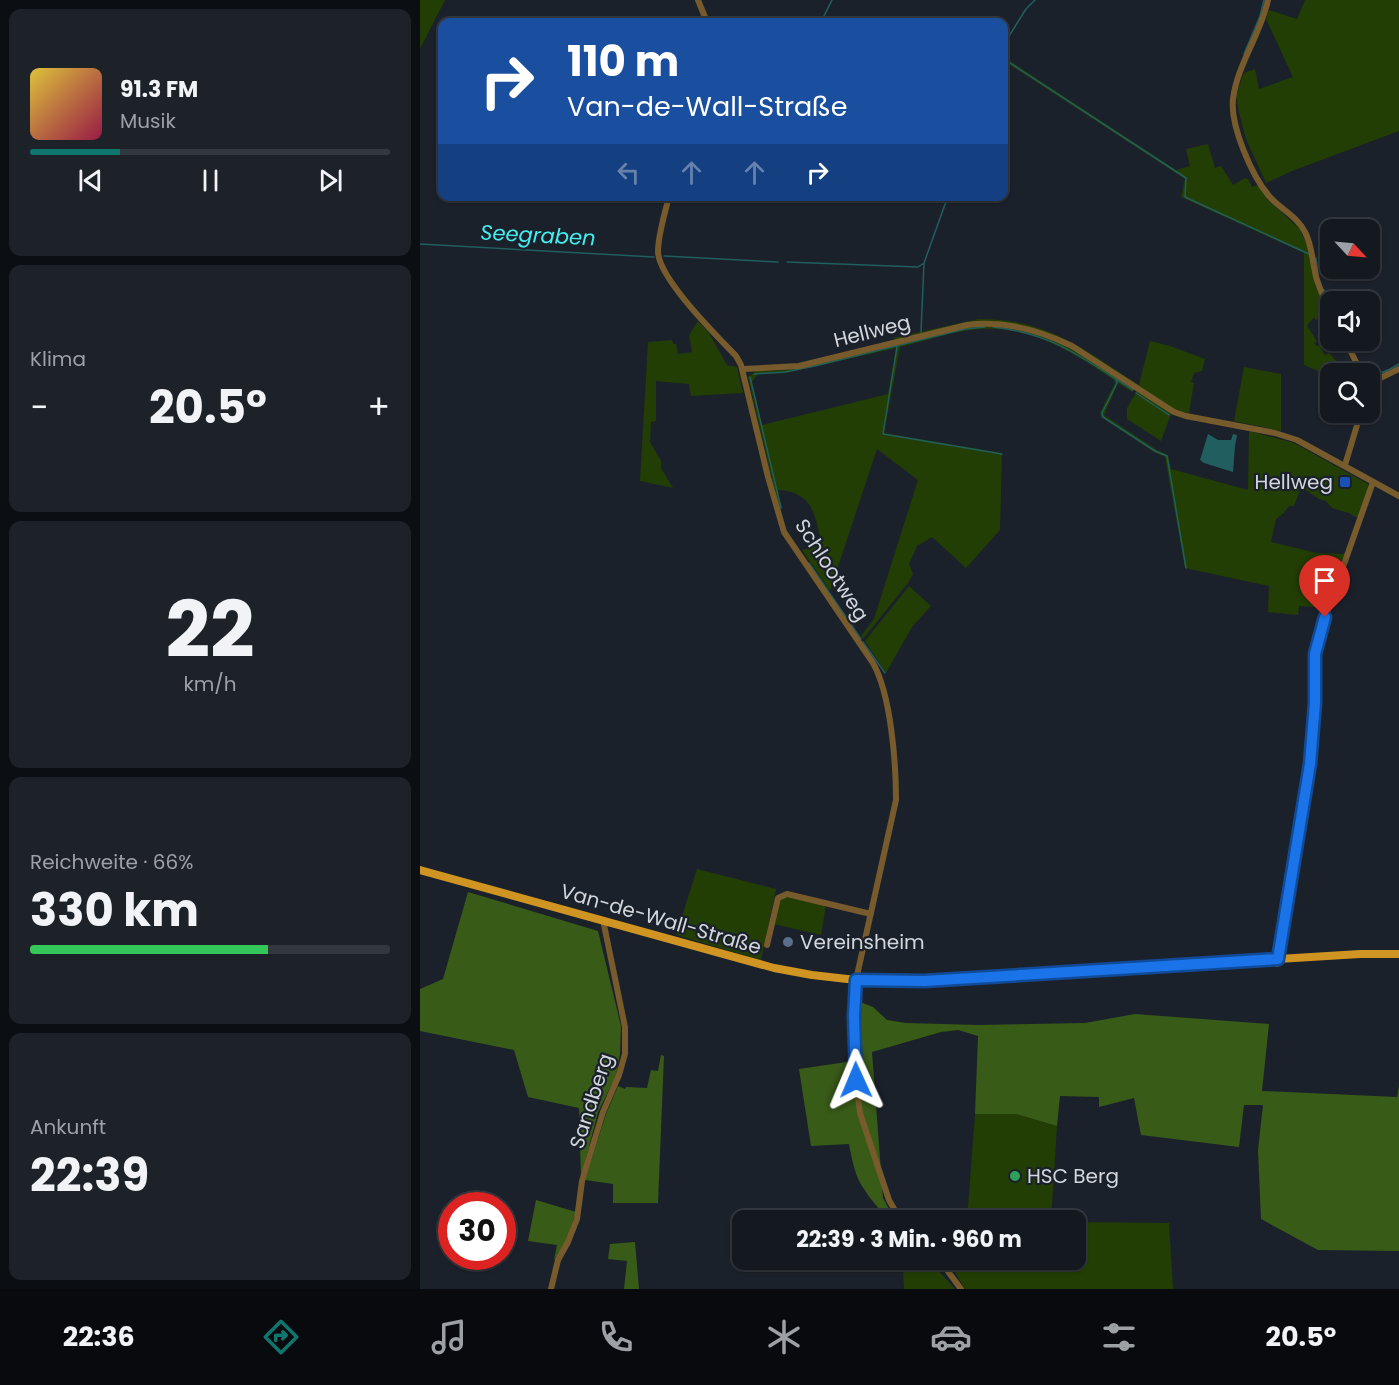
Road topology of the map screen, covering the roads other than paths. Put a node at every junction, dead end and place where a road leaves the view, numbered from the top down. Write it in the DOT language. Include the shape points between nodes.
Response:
graph roads {
  1 [pos="698,0"];
  2 [pos="1268,0"];
  3 [pos="705,18"];
  4 [pos="668,201"];
  5 [pos="1321,291"];
  6 [pos="744,369"];
  7 [pos="1399,369"];
  8 [pos="1380,378"];
  9 [pos="1358,423"];
  10 [pos="1345,465"];
  11 [pos="1373,482"];
  12 [pos="1399,496"];
  13 [pos="420,870"];
  14 [pos="871,914"];
  15 [pos="603,920"];
  16 [pos="767,945"];
  17 [pos="1399,954"];
  18 [pos="1278,962"];
  19 [pos="856,980"];
  20 [pos="895,1210"];
  21 [pos="947,1270"];
  22 [pos="551,1289"];
  23 [pos="961,1289"];
  1 -- 3 [label="street"];
  2 -- 5 [label="street" via="1236,88 1233,112 1241,142 1261,184 1304,229"];
  4 -- 6 [label="street, Schlootweg" via="658,252 662,265"];
  6 -- 10 [label="street, Hellweg" via="799,366 967,325 1006,325 1032,330 1072,346 1174,412 1275,433"];
  6 -- 14 [label="street, Schlootweg" via="784,532 873,663 883,685 896,773 896,800"];
  7 -- 8 [label="street"];
  9 -- 10 [label="street"];
  10 -- 11 [label="street, Hellweg"];
  11 -- 12 [label="street, Hellweg"];
  11 -- 18 [label="street" via="1315,654 1310,764"];
  13 -- 15 [label="main road, Van-de-Wall-Straße"];
  14 -- 16 [label="street" via="782,895"];
  14 -- 19 [label="street, Schlootweg"];
  15 -- 19 [label="main road, Van-de-Wall-Straße" via="774,968"];
  15 -- 22 [label="street, Sandberg" via="625,1027 625,1054 582,1181 577,1219 558,1260"];
  17 -- 18 [label="main road, Van-de-Wall-Straße"];
  18 -- 19 [label="main road, Van-de-Wall-Straße" via="924,981"];
  19 -- 20 [label="street, Schlootweg" via="854,1016 860,1113"];
  21 -- 23 [label="street"];
}
